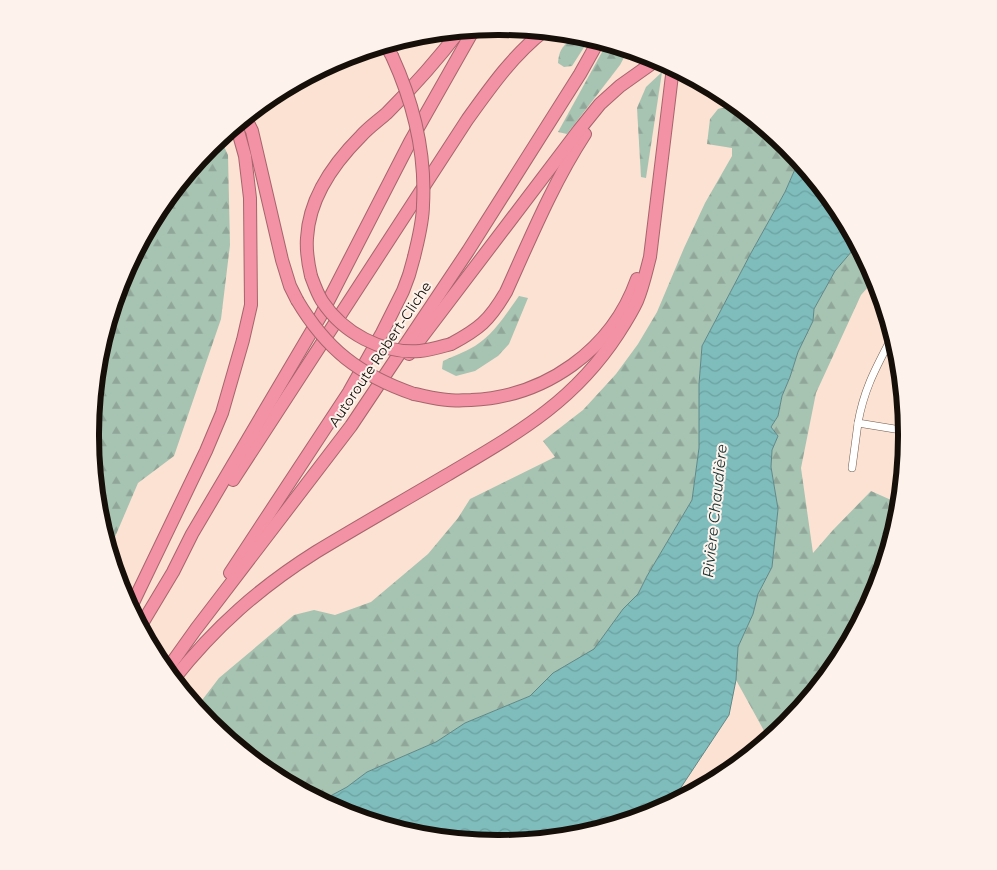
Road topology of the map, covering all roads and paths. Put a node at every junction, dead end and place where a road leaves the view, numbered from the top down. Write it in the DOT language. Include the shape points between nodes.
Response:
graph roads {
  1 [pos="470,36"];
  2 [pos="454,37"];
  3 [pos="537,37"];
  4 [pos="595,47"];
  5 [pos="388,51"];
  6 [pos="650,64"];
  7 [pos="642,70"];
  8 [pos="672,75"];
  9 [pos="667,115"];
  10 [pos="248,123"];
  11 [pos="238,132"];
  12 [pos="888,344"];
  13 [pos="858,423"];
  14 [pos="351,426"];
  15 [pos="898,430"];
  16 [pos="852,468"];
  17 [pos="173,572"];
  18 [pos="134,600"];
  19 [pos="144,620"];
  20 [pos="196,629"];
  21 [pos="171,665"];
  22 [pos="178,674"];
  1 -- 17 [label="highway" via="410,142 320,317 192,534"];
  2 -- 7 [label="highway, bridge" via="341,159 321,190 309,221 307,256 321,300 352,332 379,346 406,351 434,349 477,329 488,319 506,292 575,150 602,112"];
  3 -- 17 [label="highway" via="509,65 467,120"];
  4 -- 14 [label="highway, Autoroute Robert-Cliche" via="468,251"];
  5 -- 20 [label="highway, bridge" via="409,96 422,158 423,206 414,258 403,291 349,392"];
  6 -- 7 [label="highway"];
  7 -- 14 [label="highway" via="600,104"];
  8 -- 9 [label="highway"];
  9 -- 10 [label="highway, bridge" via="638,275 613,325 583,358 552,379 511,394 448,400 414,394 374,378 340,355 306,316 290,286 282,260"];
  9 -- 22 [label="highway" via="645,276 630,314 588,373 554,406 518,432 286,570 239,608"];
  11 -- 18 [label="highway" via="250,198 251,305 244,340 222,413"];
  12 -- 13 [label="street" via="868,382"];
  13 -- 15 [label="street"];
  13 -- 16 [label="street"];
  14 -- 20 [label="highway, Autoroute Robert-Cliche"];
  17 -- 19 [label="highway"];
  20 -- 21 [label="highway, Autoroute Robert-Cliche"];
}
